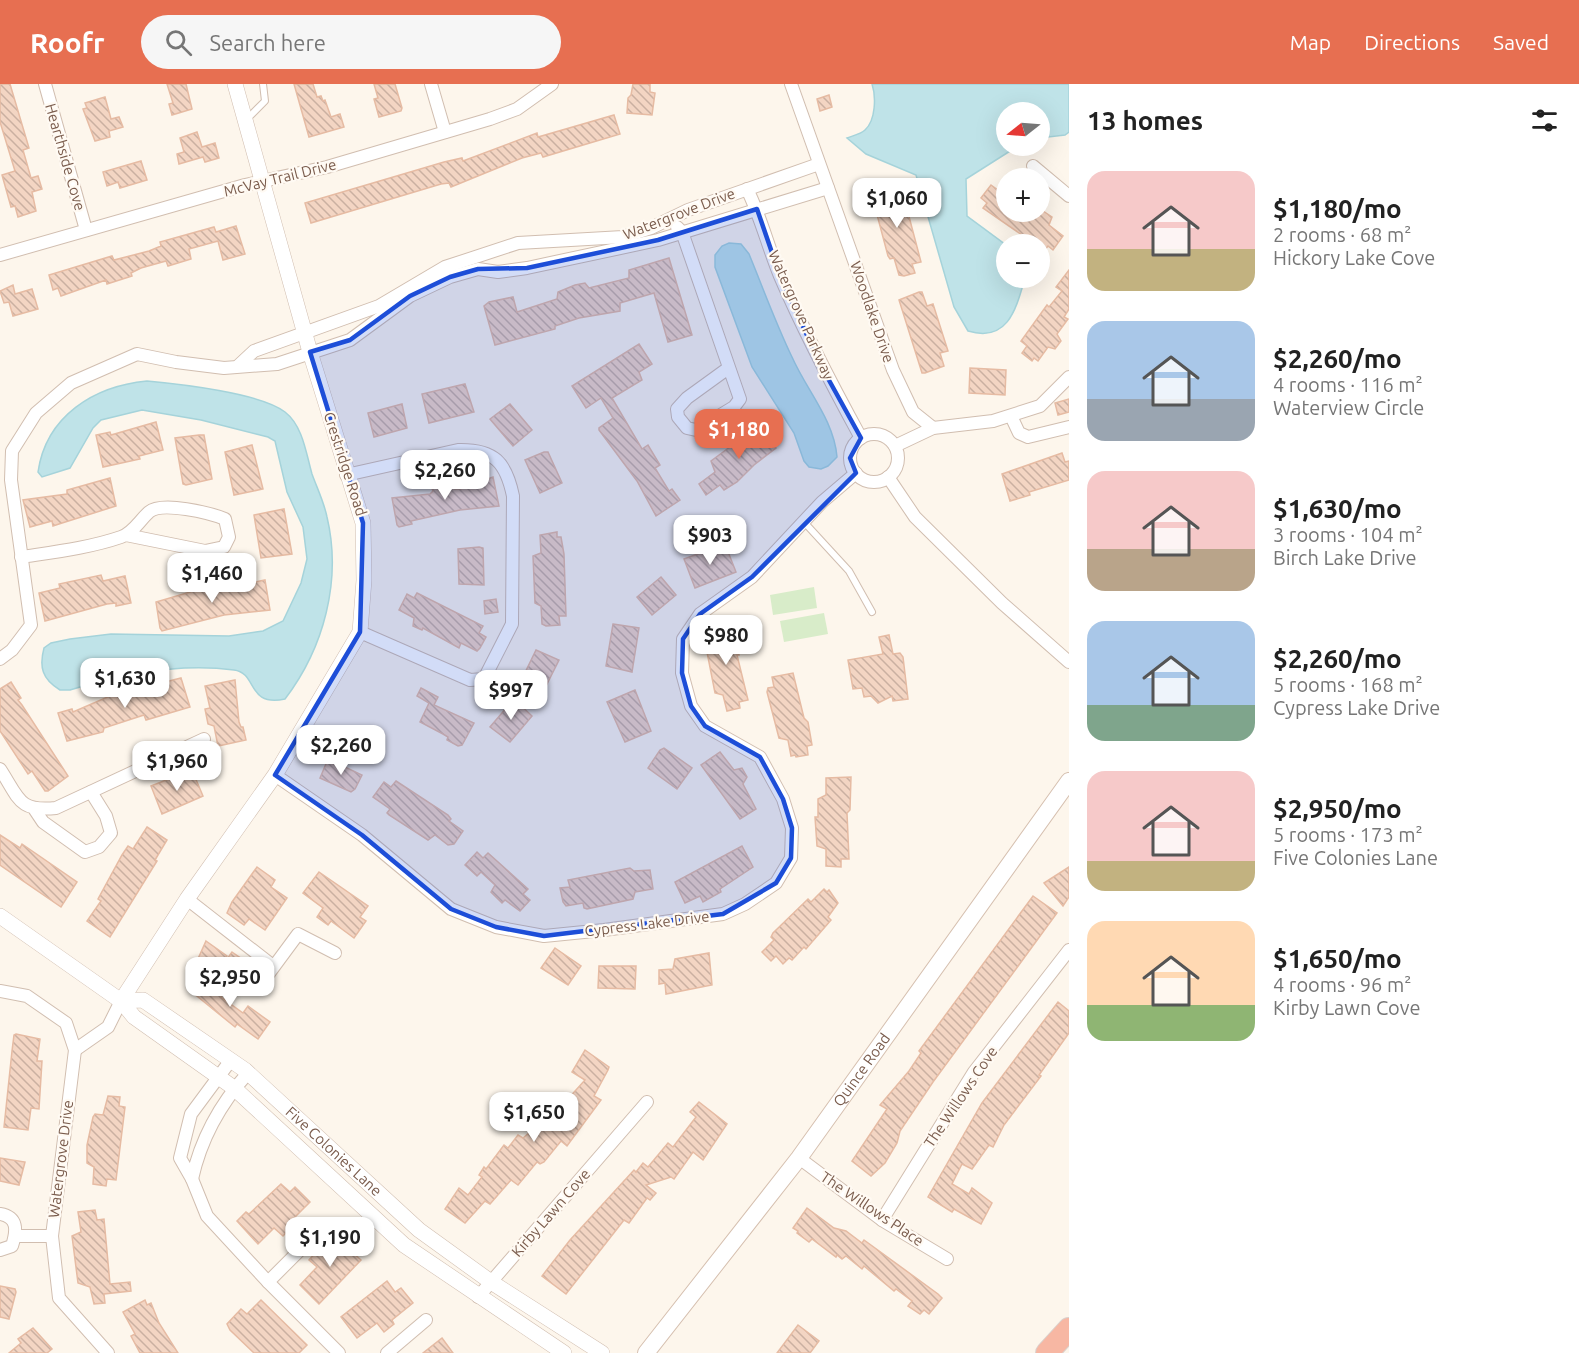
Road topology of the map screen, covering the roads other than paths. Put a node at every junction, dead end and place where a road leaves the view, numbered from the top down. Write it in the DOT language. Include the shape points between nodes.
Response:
graph roads {
  1 [pos="45,84"];
  2 [pos="235,84"];
  3 [pos="263,84"];
  4 [pos="431,84"];
  5 [pos="552,84"];
  6 [pos="791,84"];
  7 [pos="246,121"];
  8 [pos="445,132"];
  9 [pos="819,164"];
  10 [pos="1033,166"];
  11 [pos="263,181"];
  12 [pos="828,188"];
  13 [pos="747,189"];
  14 [pos="1069,196"];
  15 [pos="758,209"];
  16 [pos="669,219"];
  17 [pos="86,230"];
  18 [pos="682,232"];
  19 [pos="0,255"];
  20 [pos="306,333"];
  21 [pos="310,352"];
  22 [pos="239,365"];
  23 [pos="728,369"];
  24 [pos="1069,377"];
  25 [pos="1011,416"];
  26 [pos="933,428"];
  27 [pos="1069,428"];
  28 [pos="861,438"];
  29 [pos="895,446"];
  30 [pos="856,473"];
  31 [pos="346,475"];
  32 [pos="888,477"];
  33 [pos="804,522"];
  34 [pos="126,535"];
  35 [pos="21,557"];
  36 [pos="872,612"];
  37 [pos="360,632"];
  38 [pos="0,659"];
  39 [pos="1069,662"];
  40 [pos="204,739"];
  41 [pos="0,769"];
  42 [pos="275,775"];
  43 [pos="1069,781"];
  44 [pos="92,792"];
  45 [pos="35,810"];
  46 [pos="187,899"];
  47 [pos="0,916"];
  48 [pos="1069,950"];
  49 [pos="335,953"];
  50 [pos="273,966"];
  51 [pos="264,980"];
  52 [pos="0,991"];
  53 [pos="121,1001"];
  54 [pos="75,1050"];
  55 [pos="231,1060"];
  56 [pos="248,1073"];
  57 [pos="218,1076"];
  58 [pos="234,1089"];
  59 [pos="647,1102"];
  60 [pos="799,1158"];
  61 [pos="192,1179"];
  62 [pos="0,1214"];
  63 [pos="882,1220"];
  64 [pos="323,1227"];
  65 [pos="419,1230"];
  66 [pos="15,1236"];
  67 [pos="52,1236"];
  68 [pos="404,1245"];
  69 [pos="0,1250"];
  70 [pos="947,1259"];
  71 [pos="268,1282"];
  72 [pos="491,1282"];
  73 [pos="478,1296"];
  74 [pos="426,1320"];
  75 [pos="1069,1329"];
  76 [pos="1069,1334"];
  77 [pos="108,1353"];
  78 [pos="339,1353"];
  79 [pos="387,1353"];
  80 [pos="564,1353"];
  81 [pos="602,1353"];
  82 [pos="646,1353"];
  83 [pos="1047,1353"];
  84 [pos="1057,1353"];
  1 -- 17 [label="street, Hearthside Cove"];
  2 -- 7 [label="street, Crestridge Road"];
  3 -- 7 [label="lane" via="265,101"];
  4 -- 8 [label="street"];
  5 -- 8 [label="street, McVay Trail Drive" via="505,114"];
  6 -- 9 [label="street, Woodlake Drive"];
  7 -- 11 [label="street, Crestridge Road"];
  8 -- 11 [label="street, McVay Trail Drive"];
  9 -- 12 [label="street, Woodlake Drive"];
  9 -- 13 [label="street, Watergrove Drive"];
  10 -- 14 [label="street"];
  11 -- 17 [label="street, McVay Trail Drive"];
  11 -- 20 [label="street, Crestridge Road"];
  12 -- 15 [label="street"];
  12 -- 26 [label="street, Woodlake Drive" via="893,370 913,412"];
  13 -- 15 [label="street, Watergrove Parkway"];
  13 -- 16 [label="street, Watergrove Drive"];
  15 -- 18 [label="street"];
  15 -- 28 [label="street, Watergrove Parkway" via="779,273 820,364"];
  16 -- 18 [label="street"];
  16 -- 20 [label="street, Watergrove Drive" via="623,237 519,243 445,267 379,306"];
  17 -- 19 [label="street, McVay Trail Drive"];
  18 -- 21 [label="street" via="527,268 498,272 478,269 450,277 410,296 350,340"];
  18 -- 23 [label="street"];
  20 -- 21 [label="street, Crestridge Road"];
  20 -- 22 [label="street, Watergrove Drive" via="254,351"];
  21 -- 22 [label="street" via="277,364"];
  21 -- 31 [label="street, Crestridge Road"];
  22 -- 35 [label="street" via="224,368 137,354 71,383 36,413 12,451"];
  23 -- 23 [label="street" via="677,409 687,428 696,430 734,407 740,399"];
  24 -- 25 [label="street" via="1040,406"];
  25 -- 26 [label="street"];
  25 -- 27 [label="street" via="1019,434 1028,437"];
  26 -- 29 [label="street"];
  28 -- 29 [label="street" via="876,434"];
  28 -- 30 [label="street" via="851,450"];
  29 -- 32 [label="street" via="898,460"];
  30 -- 32 [label="street" via="874,482"];
  30 -- 33 [label="street, Cypress Lake Drive"];
  31 -- 37 [label="street, Crestridge Road" via="363,523"];
  31 -- 37 [label="street" via="458,450 476,450 500,462 513,496 512,624 484,679 470,680"];
  32 -- 39 [label="street" via="915,517"];
  33 -- 36 [label="lane" via="849,571"];
  33 -- 42 [label="street, Cypress Lake Drive" via="752,577 700,614 683,639 682,673 690,706 705,726 760,757 783,799 792,828 791,858 776,883 745,904 723,914 544,936 496,927 452,909 362,835"];
  34 -- 34 [label="street" via="159,507 216,515 225,519 229,537 224,547 205,551"];
  34 -- 35 [label="street" via="87,547"];
  35 -- 38 [label="street" via="31,626"];
  37 -- 42 [label="street, Crestridge Road"];
  40 -- 44 [label="street"];
  41 -- 45 [label="street" via="25,806"];
  42 -- 46 [label="street, Crestridge Road"];
  43 -- 60 [label="main road, Quince Road"];
  44 -- 45 [label="street" via="56,808"];
  44 -- 45 [label="street" via="111,833 99,848 85,852 43,822"];
  46 -- 50 [label="street"];
  46 -- 53 [label="street, Crestridge Road"];
  47 -- 53 [label="street, Five Colonies Lane"];
  48 -- 63 [label="street, The Willows Cove" via="974,1072"];
  49 -- 50 [label="street" via="298,934"];
  50 -- 51 [label="street"];
  52 -- 54 [label="street, Watergrove Drive" via="27,996 66,1023"];
  53 -- 54 [label="street" via="108,1027"];
  53 -- 55 [label="street, Five Colonies Lane" via="143,1000"];
  53 -- 57 [label="street, Five Colonies Lane" via="134,1017"];
  54 -- 67 [label="street, Watergrove Drive"];
  55 -- 56 [label="street, Five Colonies Lane"];
  55 -- 57 [label="street"];
  56 -- 58 [label="street"];
  56 -- 65 [label="street, Five Colonies Lane"];
  57 -- 58 [label="street, Five Colonies Lane"];
  57 -- 61 [label="street" via="191,1114 180,1158"];
  58 -- 61 [label="street" via="198,1152"];
  58 -- 68 [label="street, Five Colonies Lane"];
  59 -- 72 [label="street, Kirby Lawn Cove"];
  60 -- 63 [label="street, The Willows Place"];
  60 -- 82 [label="main road, Quince Road"];
  61 -- 71 [label="street" via="207,1216"];
  62 -- 66 [label="street" via="14,1220"];
  63 -- 70 [label="street, The Willows Place"];
  64 -- 71 [label="street"];
  65 -- 68 [label="street"];
  65 -- 72 [label="street, Five Colonies Lane"];
  66 -- 67 [label="street"];
  66 -- 69 [label="street" via="12,1246"];
  67 -- 77 [label="street, Watergrove Drive" via="59,1298"];
  68 -- 73 [label="street, Five Colonies Lane"];
  71 -- 78 [label="street"];
  72 -- 73 [label="street, Kirby Lawn Cove"];
  72 -- 81 [label="street, Five Colonies Lane"];
  73 -- 80 [label="street, Five Colonies Lane"];
  74 -- 79 [label="street"];
  75 -- 83 [label="highway"];
  76 -- 84 [label="highway"];
}
